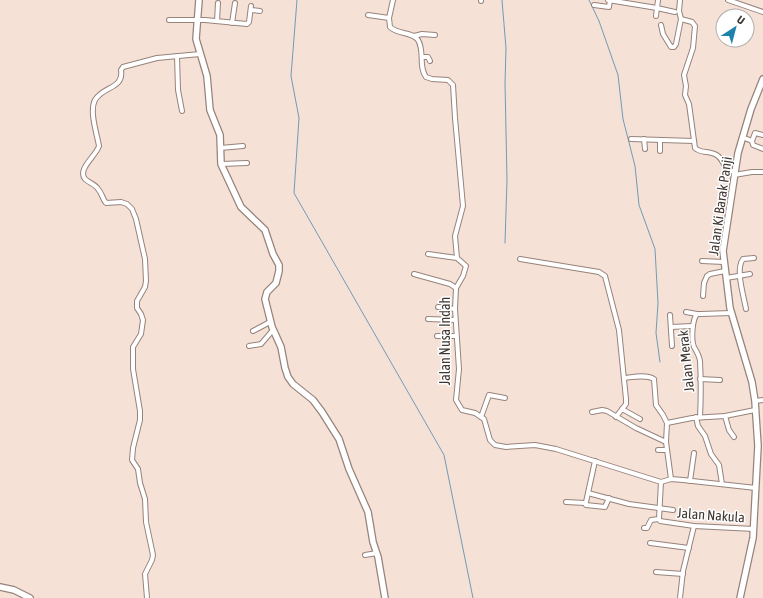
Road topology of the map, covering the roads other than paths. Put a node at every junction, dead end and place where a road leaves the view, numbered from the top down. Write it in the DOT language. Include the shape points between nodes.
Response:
graph roads {
  1 [pos="199,0"];
  2 [pos="393,0"];
  3 [pos="609,0"];
  4 [pos="655,0"];
  5 [pos="680,0"];
  6 [pos="728,0"];
  7 [pos="218,3"];
  8 [pos="235,3"];
  9 [pos="594,5"];
  10 [pos="657,8"];
  11 [pos="260,11"];
  12 [pos="675,12"];
  13 [pos="763,12"];
  14 [pos="368,15"];
  15 [pos="656,16"];
  16 [pos="389,18"];
  17 [pos="681,19"];
  18 [pos="169,20"];
  19 [pos="197,20"];
  20 [pos="217,21"];
  21 [pos="232,23"];
  22 [pos="661,26"];
  23 [pos="435,35"];
  24 [pos="414,36"];
  25 [pos="200,54"];
  26 [pos="177,56"];
  27 [pos="422,56"];
  28 [pos="430,61"];
  29 [pos="763,79"];
  30 [pos="182,111"];
  31 [pos="763,135"];
  32 [pos="742,137"];
  33 [pos="632,139"];
  34 [pos="644,139"];
  35 [pos="660,140"];
  36 [pos="694,141"];
  37 [pos="752,141"];
  38 [pos="243,146"];
  39 [pos="220,148"];
  40 [pos="645,149"];
  41 [pos="763,149"];
  42 [pos="660,151"];
  43 [pos="247,163"];
  44 [pos="221,164"];
  45 [pos="763,172"];
  46 [pos="734,174"];
  47 [pos="428,254"];
  48 [pos="457,258"];
  49 [pos="754,258"];
  50 [pos="520,259"];
  51 [pos="702,261"];
  52 [pos="724,262"];
  53 [pos="414,274"];
  54 [pos="750,274"];
  55 [pos="726,275"];
  56 [pos="740,275"];
  57 [pos="456,288"];
  58 [pos="703,296"];
  59 [pos="438,307"];
  60 [pos="455,309"];
  61 [pos="746,309"];
  62 [pos="686,312"];
  63 [pos="731,313"];
  64 [pos="697,314"];
  65 [pos="670,315"];
  66 [pos="428,319"];
  67 [pos="455,320"];
  68 [pos="270,322"];
  69 [pos="692,326"];
  70 [pos="671,327"];
  71 [pos="253,330"];
  72 [pos="273,330"];
  73 [pos="437,336"];
  74 [pos="456,336"];
  75 [pos="249,346"];
  76 [pos="672,346"];
  77 [pos="624,378"];
  78 [pos="700,379"];
  79 [pos="720,380"];
  80 [pos="505,398"];
  81 [pos="763,400"];
  82 [pos="755,401"];
  83 [pos="622,409"];
  84 [pos="756,410"];
  85 [pos="592,412"];
  86 [pos="726,416"];
  87 [pos="481,417"];
  88 [pos="616,417"];
  89 [pos="698,417"];
  90 [pos="640,419"];
  91 [pos="667,423"];
  92 [pos="734,437"];
  93 [pos="666,442"];
  94 [pos="760,446"];
  95 [pos="658,450"];
  96 [pos="667,450"];
  97 [pos="694,453"];
  98 [pos="595,461"];
  99 [pos="670,479"];
  100 [pos="690,481"];
  101 [pos="661,482"];
  102 [pos="722,484"];
  103 [pos="756,488"];
  104 [pos="588,493"];
  105 [pos="608,498"];
  106 [pos="566,502"];
  107 [pos="585,503"];
  108 [pos="660,508"];
  109 [pos="673,510"];
  110 [pos="659,519"];
  111 [pos="694,526"];
  112 [pos="644,528"];
  113 [pos="754,529"];
  114 [pos="650,543"];
  115 [pos="689,548"];
  116 [pos="377,553"];
  117 [pos="365,555"];
  118 [pos="656,572"];
  119 [pos="683,574"];
  120 [pos="0,587"];
  121 [pos="30,598"];
  122 [pos="147,598"];
  123 [pos="385,598"];
  124 [pos="680,598"];
  125 [pos="740,598"];
  1 -- 19 [label="street"];
  2 -- 16 [label="street"];
  3 -- 9 [label="street" via="609,7"];
  3 -- 10 [label="street"];
  4 -- 10 [label="street"];
  5 -- 17 [label="street"];
  6 -- 13 [label="street"];
  7 -- 20 [label="street"];
  8 -- 21 [label="street"];
  10 -- 12 [label="street"];
  10 -- 15 [label="street"];
  11 -- 21 [label="street" via="251,8 248,24"];
  14 -- 16 [label="street"];
  16 -- 24 [label="street" via="392,29"];
  17 -- 22 [label="street" via="674,47 667,41"];
  17 -- 36 [label="street" via="692,22 695,26 694,44 684,75 685,95 689,104"];
  18 -- 19 [label="street"];
  19 -- 20 [label="street"];
  19 -- 25 [label="street" via="196,39"];
  20 -- 21 [label="street"];
  23 -- 24 [label="street"];
  24 -- 27 [label="street, Jalan Nusa Indah" via="420,43"];
  25 -- 26 [label="street"];
  25 -- 39 [label="street" via="207,76 209,107 219,132"];
  26 -- 30 [label="street" via="178,90"];
  26 -- 122 [label="street" via="145,61 123,68 120,82 102,92 95,100 93,108 99,146 83,173 88,182 98,188 106,203 121,202 132,209 144,259 146,284 136,304 143,317 143,326 140,337 133,347 140,420 132,460 138,469 146,499 146,522 153,555 145,574"];
  27 -- 28 [label="street" via="428,57"];
  27 -- 48 [label="street, Jalan Nusa Indah" via="426,77 448,80 453,86 463,206 455,232"];
  29 -- 32 [label="street, Jalan Ki Barak Panji"];
  31 -- 37 [label="street" via="755,133"];
  32 -- 37 [label="street"];
  32 -- 46 [label="street, Jalan Ki Barak Panji"];
  33 -- 34 [label="street"];
  34 -- 35 [label="street"];
  34 -- 40 [label="street"];
  35 -- 36 [label="street"];
  35 -- 42 [label="street"];
  36 -- 46 [label="street" via="696,150 719,156 727,170"];
  37 -- 41 [label="street" via="754,145"];
  38 -- 39 [label="street"];
  39 -- 44 [label="street"];
  43 -- 44 [label="street"];
  44 -- 68 [label="street" via="240,207 265,230 279,265 276,283 268,290 266,296"];
  45 -- 46 [label="street"];
  46 -- 52 [label="street, Jalan Ki Barak Panji"];
  47 -- 48 [label="street"];
  48 -- 57 [label="street, Jalan Nusa Indah" via="466,266 464,276"];
  49 -- 56 [label="street" via="743,259"];
  50 -- 77 [label="street" via="599,272 605,276 620,330"];
  51 -- 52 [label="street"];
  52 -- 55 [label="street, Jalan Ki Barak Panji"];
  53 -- 57 [label="street"];
  54 -- 56 [label="street"];
  55 -- 56 [label="street"];
  55 -- 58 [label="street" via="707,276"];
  55 -- 63 [label="street, Jalan Ki Barak Panji"];
  56 -- 61 [label="street"];
  57 -- 60 [label="street, Jalan Nusa Indah"];
  59 -- 60 [label="street"];
  60 -- 67 [label="street, Jalan Nusa Indah"];
  62 -- 64 [label="street"];
  63 -- 64 [label="street, Jalan Merak"];
  63 -- 82 [label="street, Jalan Ki Barak Panji" via="749,369"];
  64 -- 69 [label="street, Jalan Merak"];
  65 -- 70 [label="street"];
  66 -- 67 [label="street"];
  67 -- 74 [label="street, Jalan Nusa Indah"];
  68 -- 71 [label="street"];
  68 -- 72 [label="street"];
  69 -- 70 [label="street"];
  69 -- 78 [label="street, Jalan Merak" via="694,346 700,358"];
  70 -- 76 [label="street"];
  72 -- 75 [label="street" via="261,344"];
  72 -- 116 [label="street" via="288,377 316,405 337,436 366,506"];
  73 -- 74 [label="street"];
  74 -- 87 [label="street, Jalan Nusa Indah" via="459,369 456,400 462,410"];
  77 -- 83 [label="street" via="626,399"];
  77 -- 91 [label="street" via="654,378 656,405"];
  78 -- 79 [label="street"];
  78 -- 89 [label="street, Jalan Merak"];
  80 -- 87 [label="street" via="489,395"];
  81 -- 82 [label="street"];
  82 -- 84 [label="street, Jalan Ki Barak Panji"];
  83 -- 88 [label="street"];
  83 -- 90 [label="street"];
  84 -- 86 [label="street"];
  84 -- 94 [label="street, Jalan Ki Barak Panji"];
  85 -- 88 [label="street" via="604,411"];
  86 -- 89 [label="street"];
  86 -- 92 [label="street" via="729,430"];
  87 -- 98 [label="street" via="486,424 490,440 495,445 535,445"];
  88 -- 93 [label="street"];
  89 -- 91 [label="street"];
  89 -- 102 [label="street" via="698,426 718,465"];
  91 -- 93 [label="street"];
  93 -- 96 [label="street"];
  94 -- 103 [label="street, Jalan Ki Barak Panji"];
  95 -- 96 [label="street"];
  96 -- 99 [label="street"];
  97 -- 100 [label="street"];
  98 -- 101 [label="street"];
  98 -- 104 [label="street"];
  99 -- 100 [label="street"];
  99 -- 101 [label="street"];
  100 -- 102 [label="street"];
  101 -- 108 [label="street"];
  102 -- 103 [label="street"];
  103 -- 113 [label="street, Jalan Ki Barak Panji"];
  104 -- 105 [label="street"];
  104 -- 107 [label="street"];
  105 -- 107 [label="street" via="605,507"];
  105 -- 108 [label="street"];
  106 -- 107 [label="street"];
  108 -- 109 [label="street"];
  108 -- 110 [label="street"];
  110 -- 111 [label="street, Jalan Nakula" via="662,522"];
  110 -- 112 [label="street" via="651,520 647,528"];
  111 -- 113 [label="street, Jalan Nakula"];
  111 -- 115 [label="street"];
  113 -- 125 [label="street, Jalan Ki Barak Panji"];
  114 -- 115 [label="street"];
  115 -- 119 [label="street"];
  116 -- 117 [label="street"];
  116 -- 123 [label="street"];
  118 -- 119 [label="street"];
  119 -- 124 [label="street"];
  120 -- 121 [label="street" via="14,590"];
}
